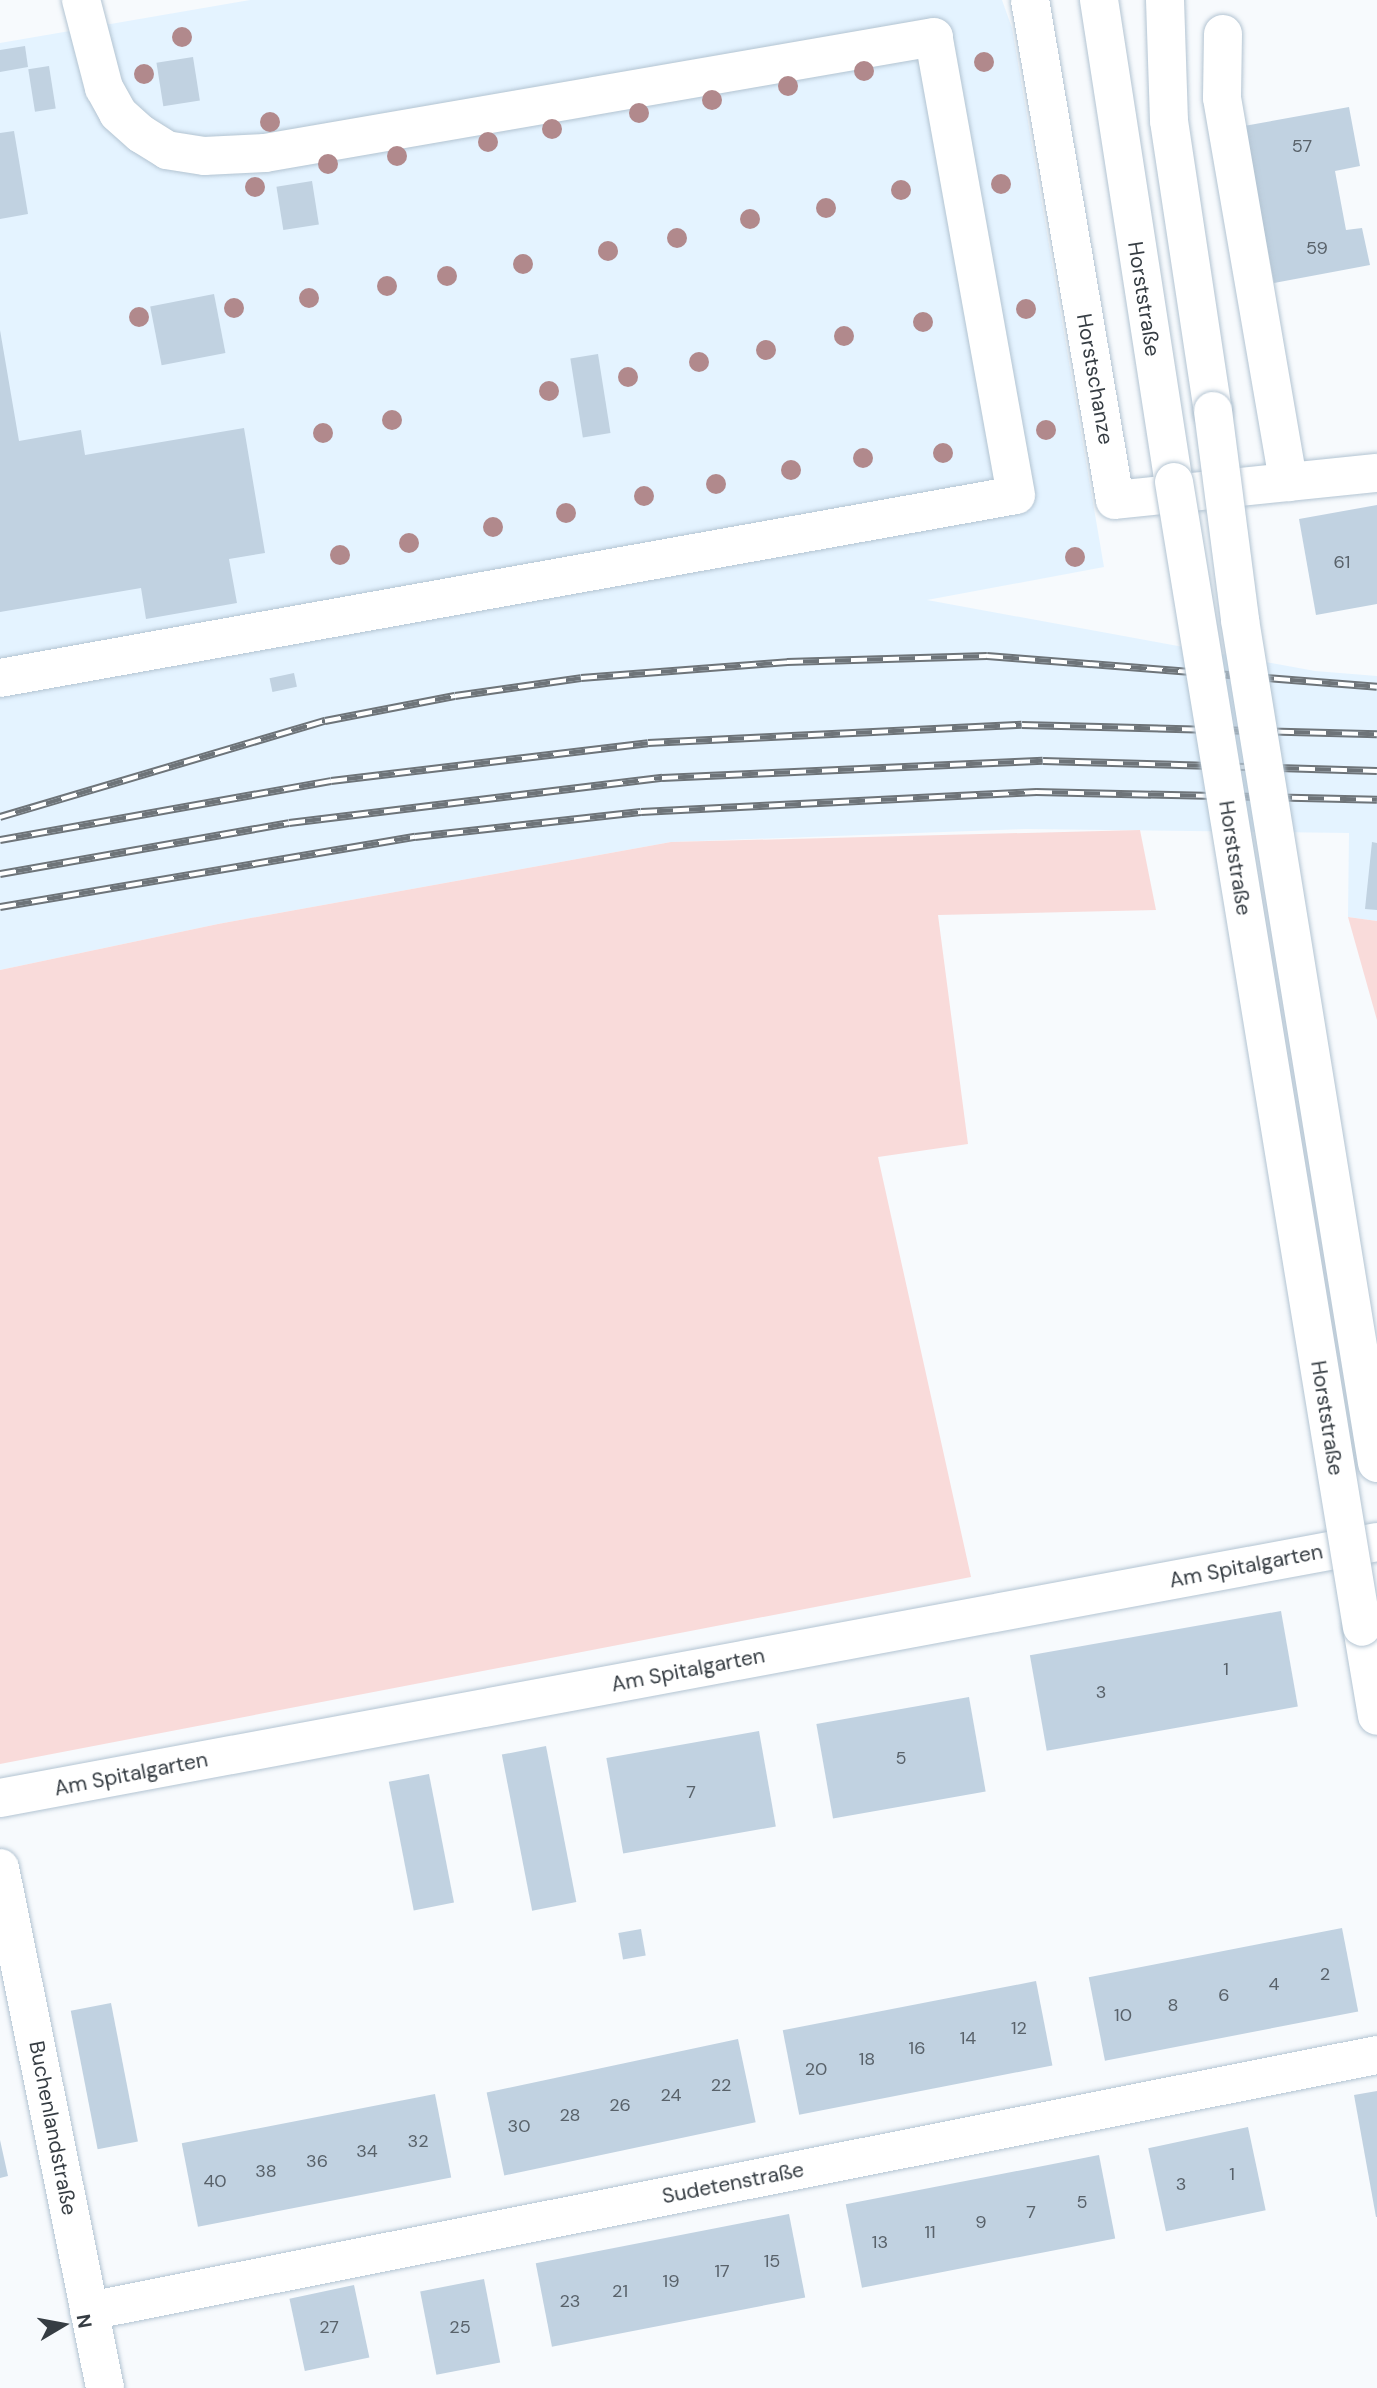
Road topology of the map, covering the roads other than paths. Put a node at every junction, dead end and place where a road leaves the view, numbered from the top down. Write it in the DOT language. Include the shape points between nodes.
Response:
graph roads {
  1 [pos="81,0"];
  2 [pos="1030,0"];
  3 [pos="1099,0"];
  4 [pos="1165,0"];
  5 [pos="1223,34"];
  6 [pos="1377,473"];
  7 [pos="1288,482"];
  8 [pos="0,678"];
  9 [pos="1377,1463"];
  10 [pos="1377,1542"];
  11 [pos="1377,1716"];
  12 [pos="0,1798"];
  13 [pos="0,1868"];
  14 [pos="1377,2055"];
  15 [pos="89,2311"];
  16 [pos="105,2388"];
  1 -- 8 [label="street" via="104,88 118,113 167,150 204,156 265,153 934,37 1016,495"];
  2 -- 7 [label="street, Horstschanze" via="1115,500"];
  3 -- 11 [label="street, Horststraße, bridge"];
  4 -- 9 [label="street, Horststraße, bridge" via="1170,121 1242,633"];
  5 -- 7 [label="street" via="1222,99"];
  6 -- 7 [label="street, Horstschanze"];
  10 -- 12 [label="street, Am Spitalgarten"];
  13 -- 15 [label="street, Buchenlandstraße"];
  14 -- 15 [label="street, Sudetenstraße"];
  15 -- 16 [label="street, Buchenlandstraße"];
}
